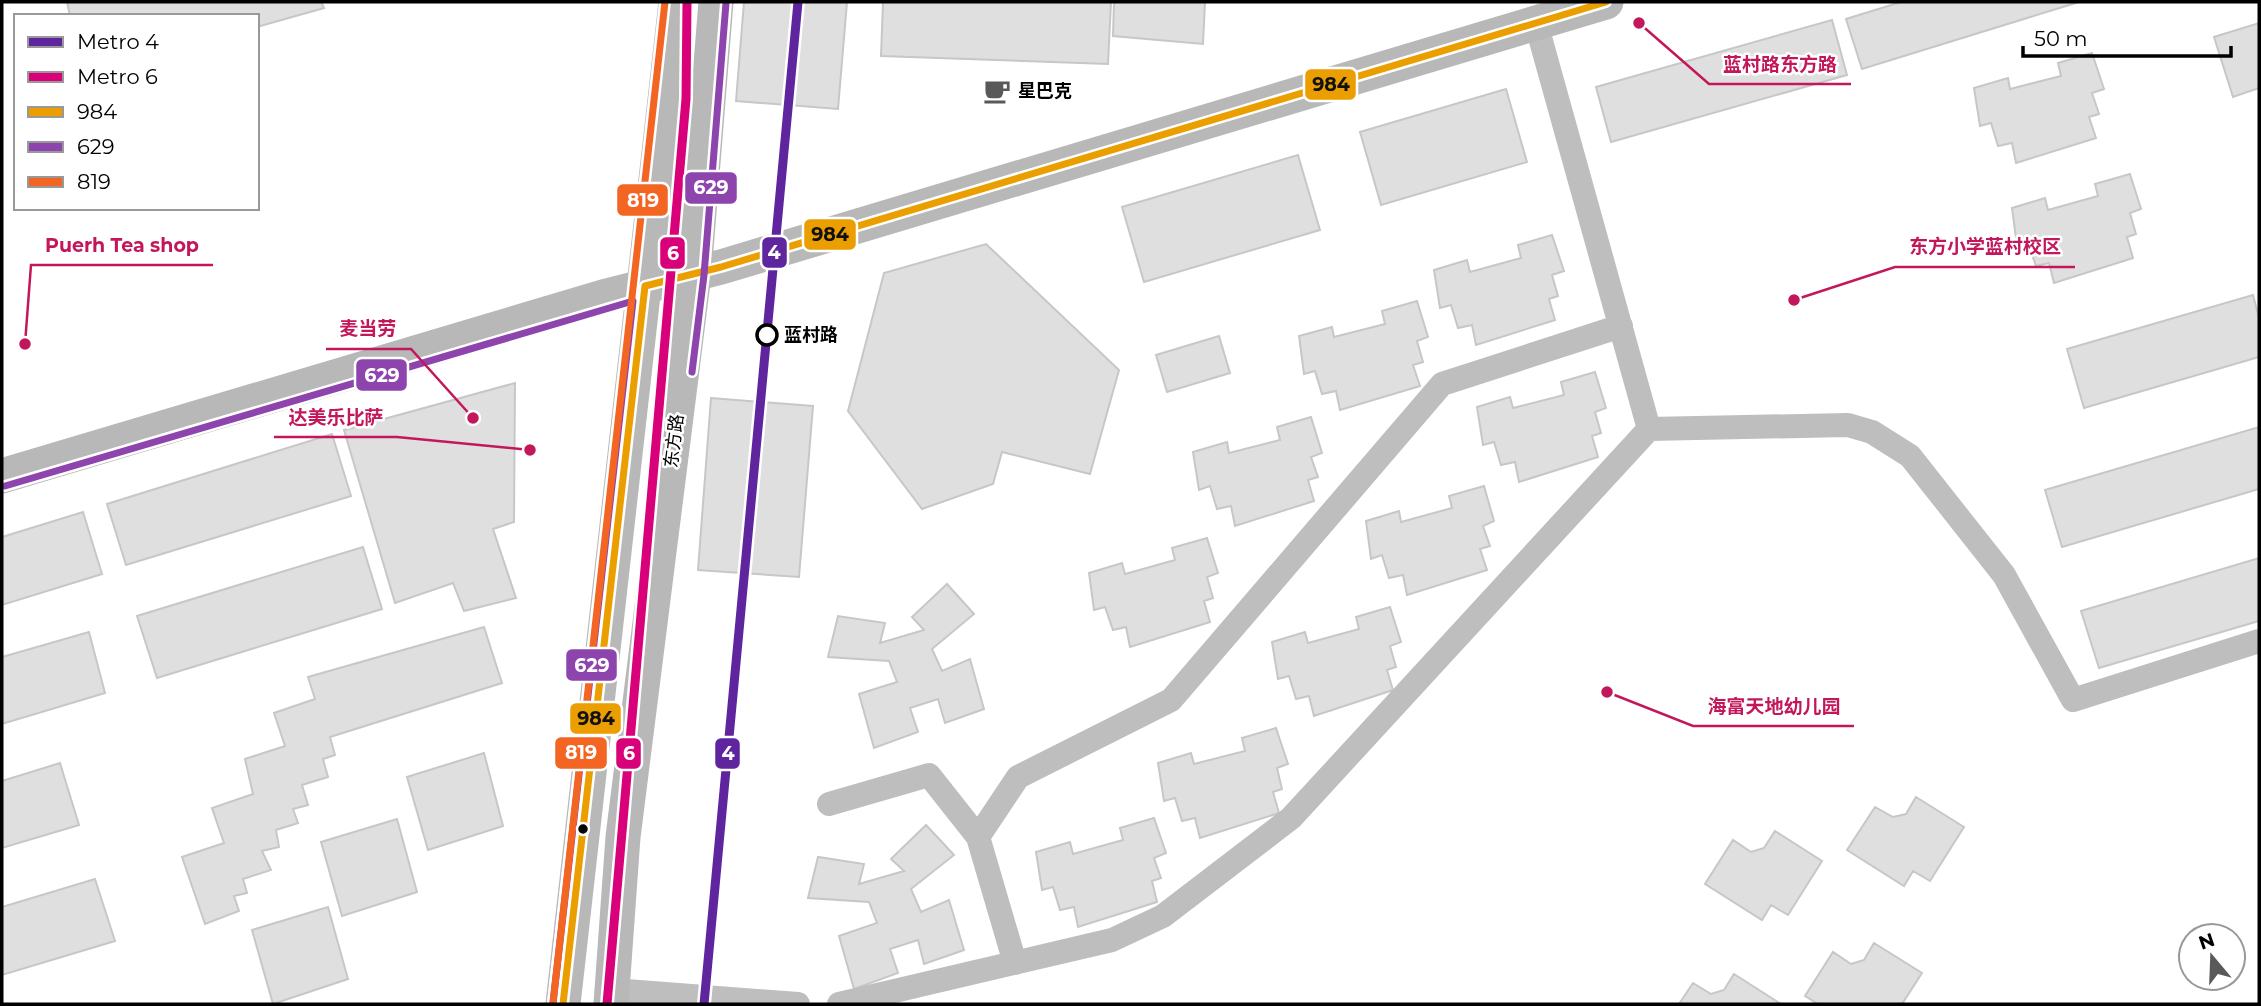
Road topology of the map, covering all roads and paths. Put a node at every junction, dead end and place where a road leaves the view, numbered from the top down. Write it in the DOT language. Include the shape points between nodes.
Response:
graph roads {
  1 [pos="676,2"];
  2 [pos="716,2"];
  3 [pos="1606,2"];
  4 [pos="1536,23"];
  5 [pos="694,274"];
  6 [pos="645,286"];
  7 [pos="1621,326"];
  8 [pos="1649,429"];
  9 [pos="2,476"];
  10 [pos="2259,641"];
  11 [pos="830,804"];
  12 [pos="978,836"];
  13 [pos="1015,963"];
  14 [pos="612,997"];
  15 [pos="900,997"];
  16 [pos="564,1004"];
  17 [pos="798,1004"];
  18 [pos="839,1004"];
  1 -- 6 [label="main road"];
  2 -- 5 [label="main road, 东方路"];
  3 -- 4 [label="main road"];
  4 -- 5 [label="main road"];
  4 -- 7 [label="street"];
  5 -- 6 [label="main road"];
  5 -- 14 [label="main road, 东方路" via="623,837"];
  6 -- 9 [label="main road"];
  6 -- 16 [label="main road"];
  7 -- 8 [label="street"];
  7 -- 12 [label="street" via="1442,384 1171,700 1018,777"];
  8 -- 10 [label="street" via="1848,425 1872,432 1910,456 2004,575 2073,700"];
  8 -- 13 [label="street" via="1291,818 1163,916 1112,940"];
  11 -- 12 [label="street" via="929,775"];
  12 -- 13 [label="street"];
  13 -- 15 [label="street"];
  14 -- 17 [label="street"];
  15 -- 18 [label="street"];
}
